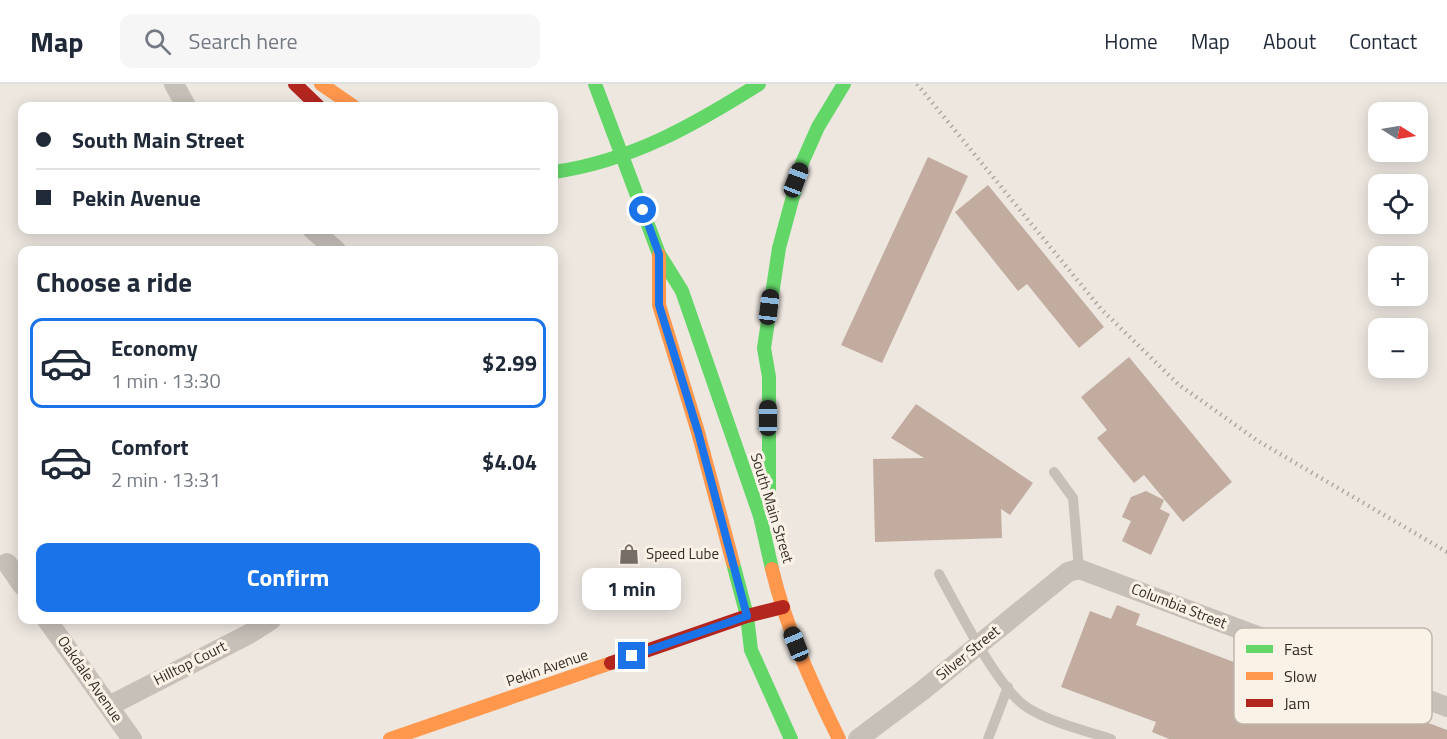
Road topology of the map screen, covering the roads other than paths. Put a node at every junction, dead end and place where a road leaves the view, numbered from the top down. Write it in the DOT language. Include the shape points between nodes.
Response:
graph roads {
  1 [pos="174,84"];
  2 [pos="295,84"];
  3 [pos="321,84"];
  4 [pos="595,84"];
  5 [pos="759,84"];
  6 [pos="844,84"];
  7 [pos="183,102"];
  8 [pos="314,102"];
  9 [pos="347,102"];
  10 [pos="630,135"];
  11 [pos="599,145"];
  12 [pos="558,171"];
  13 [pos="318,234"];
  14 [pos="331,246"];
  15 [pos="659,254"];
  16 [pos="1054,472"];
  17 [pos="771,556"];
  18 [pos="7,563"];
  19 [pos="1079,569"];
  20 [pos="939,573"];
  21 [pos="18,579"];
  22 [pos="783,607"];
  23 [pos="747,616"];
  24 [pos="50,624"];
  25 [pos="265,624"];
  26 [pos="1236,628"];
  27 [pos="978,644"];
  28 [pos="1008,687"];
  29 [pos="1432,701"];
  30 [pos="109,706"];
  31 [pos="1447,707"];
  32 [pos="787,734"];
  33 [pos="132,739"];
  34 [pos="390,739"];
  35 [pos="839,739"];
  36 [pos="858,739"];
  37 [pos="988,739"];
  38 [pos="1111,739"];
  1 -- 7 [label="street"];
  2 -- 8 [label="main road"];
  3 -- 9 [label="main road"];
  4 -- 15 [label="main road, South Main Street"];
  5 -- 12 [label="main road" via="688,128 622,158"];
  6 -- 17 [label="main road" via="796,180 778,248 764,348 769,377"];
  10 -- 11 [label="main road"];
  13 -- 14 [label="street"];
  15 -- 17 [label="main road, South Main Street" via="682,291"];
  15 -- 23 [label="main road, South Main Street" via="659,305"];
  16 -- 19 [label="lane" via="1073,498"];
  17 -- 22 [label="main road, South Main Street"];
  18 -- 21 [label="street"];
  19 -- 26 [label="street, Columbia Street"];
  19 -- 27 [label="street, Silver Street" via="1068,572"];
  20 -- 27 [label="lane"];
  22 -- 23 [label="main road, Pekin Avenue"];
  22 -- 35 [label="main road, South Main Street" via="813,687"];
  23 -- 32 [label="main road, South Main Street" via="751,650"];
  23 -- 34 [label="main road, Pekin Avenue"];
  24 -- 30 [label="street, Oakdale Avenue"];
  25 -- 30 [label="street, Hilltop Court"];
  27 -- 28 [label="lane"];
  27 -- 36 [label="street, Silver Street"];
  28 -- 37 [label="lane"];
  28 -- 38 [label="lane" via="1027,708"];
  29 -- 31 [label="street, Columbia Street"];
  30 -- 33 [label="street, Oakdale Avenue"];
}
